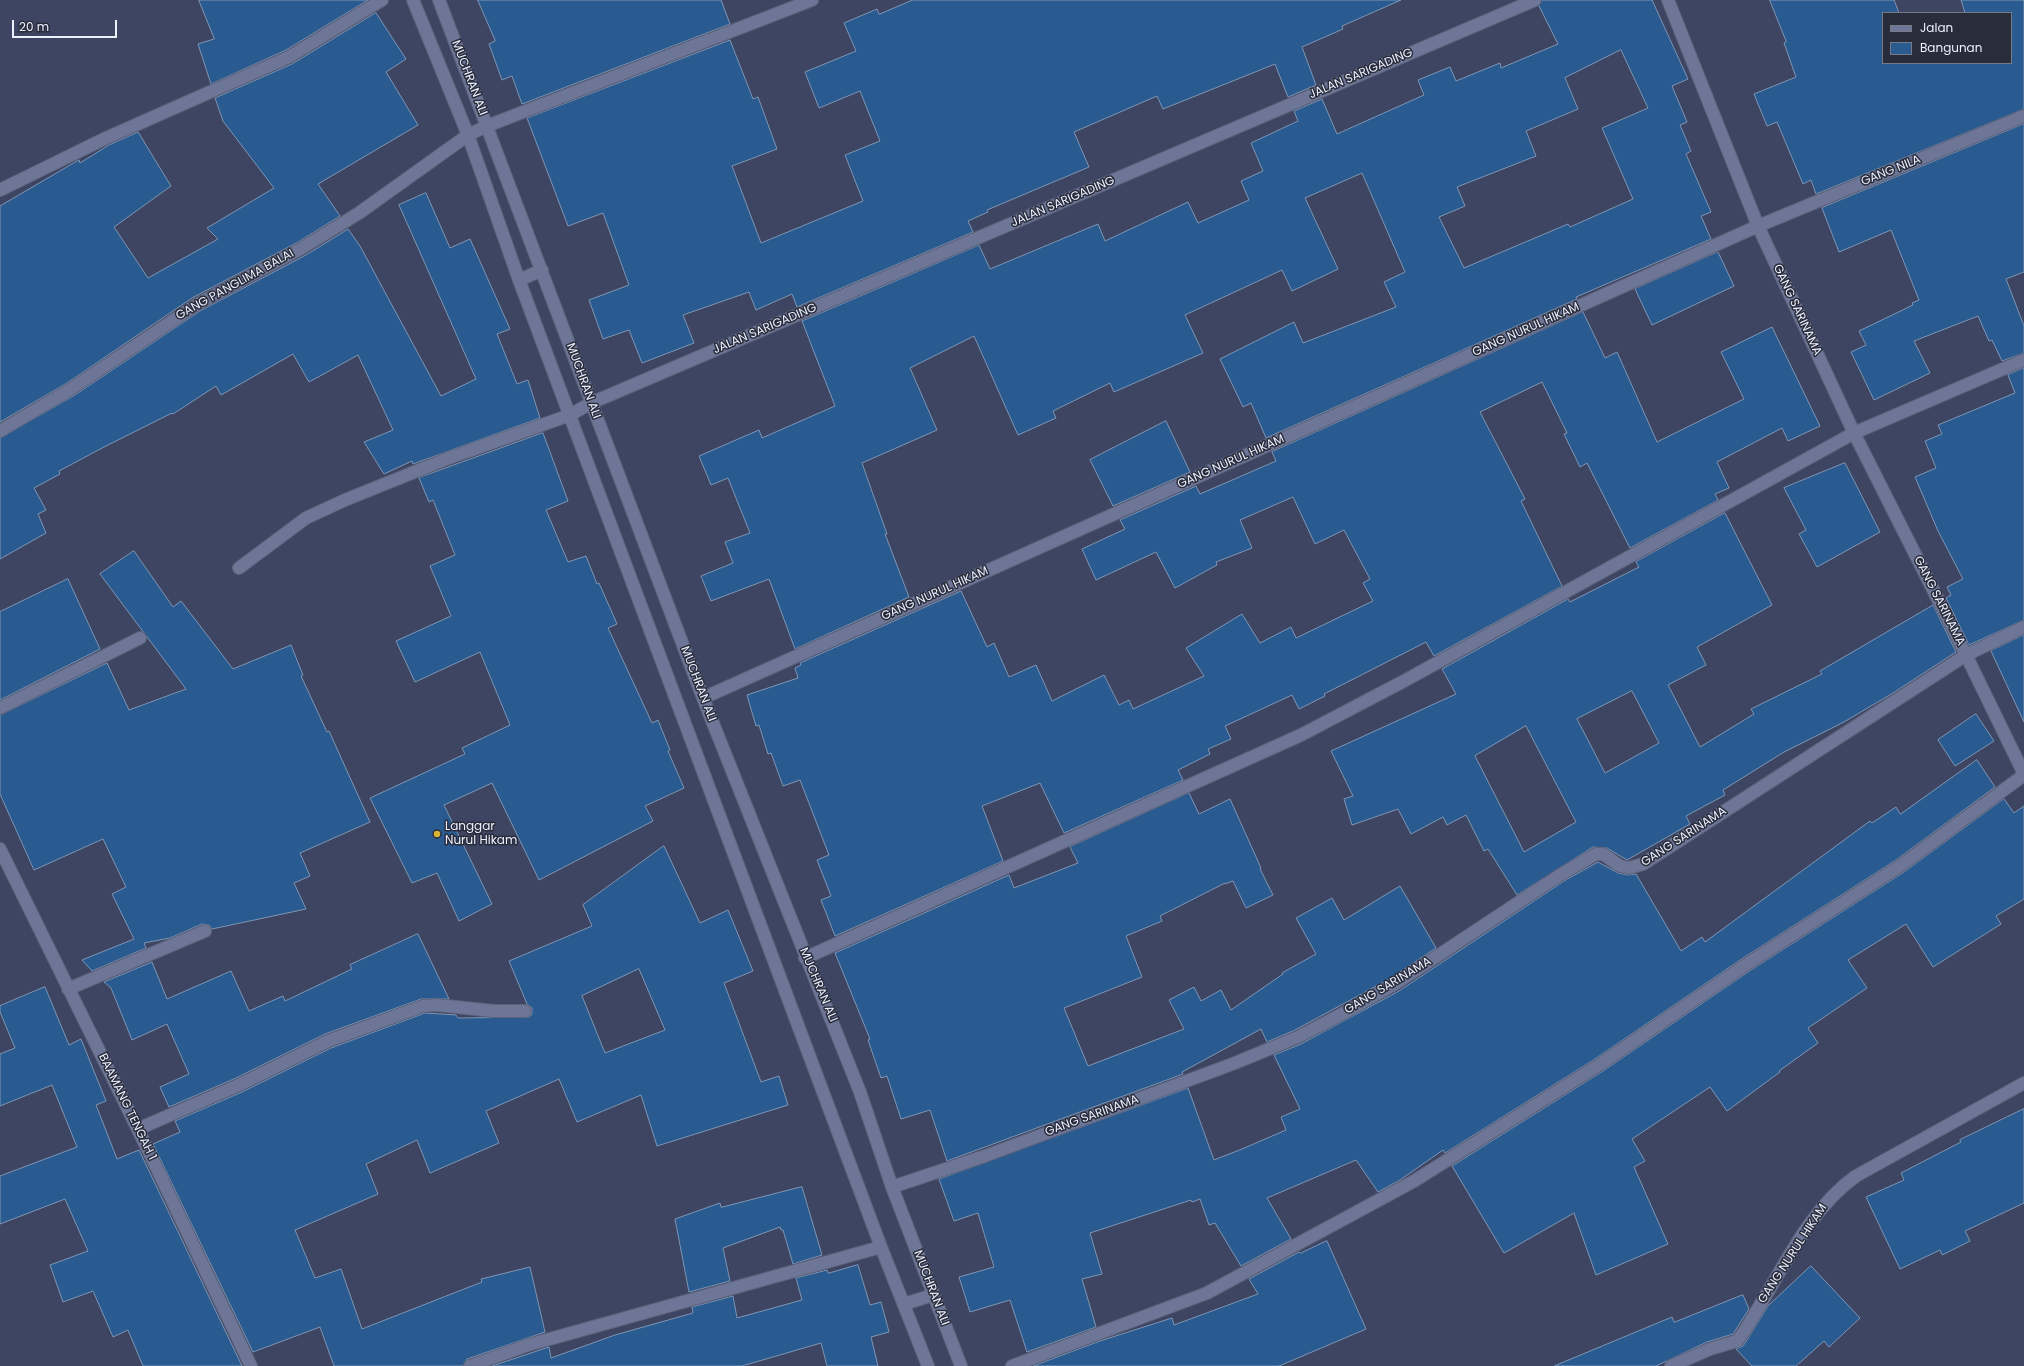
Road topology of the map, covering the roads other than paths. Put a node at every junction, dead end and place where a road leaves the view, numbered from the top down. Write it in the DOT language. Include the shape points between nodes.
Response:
graph roads {
  1 [pos="382,0"];
  2 [pos="414,0"];
  3 [pos="439,0"];
  4 [pos="812,0"];
  5 [pos="1535,0"];
  6 [pos="1668,0"];
  7 [pos="2024,116"];
  8 [pos="487,126"];
  9 [pos="468,136"];
  10 [pos="0,190"];
  11 [pos="1758,226"];
  12 [pos="542,270"];
  13 [pos="519,280"];
  14 [pos="2024,360"];
  15 [pos="591,403"];
  16 [pos="570,415"];
  17 [pos="0,432"];
  18 [pos="1854,433"];
  19 [pos="239,568"];
  20 [pos="2024,627"];
  21 [pos="140,638"];
  22 [pos="1966,655"];
  23 [pos="703,698"];
  24 [pos="0,708"];
  25 [pos="2024,775"];
  26 [pos="0,849"];
  27 [pos="205,931"];
  28 [pos="806,958"];
  29 [pos="68,989"];
  30 [pos="525,1011"];
  31 [pos="2024,1083"];
  32 [pos="138,1129"];
  33 [pos="892,1187"];
  34 [pos="881,1247"];
  35 [pos="933,1294"];
  36 [pos="904,1304"];
  37 [pos="251,1366"];
  38 [pos="470,1366"];
  39 [pos="928,1366"];
  40 [pos="961,1366"];
  41 [pos="1012,1366"];
  42 [pos="1671,1366"];
  1 -- 10 [label="street" via="289,57 104,139"];
  2 -- 9 [label="street, MUCHRAN ALI"];
  3 -- 8 [label="street, MUCHRAN ALI"];
  4 -- 8 [label="street, GANG PANGLIMA BALAI"];
  5 -- 15 [label="street, JALAN SARIGADING"];
  6 -- 11 [label="street, GANG SARINAMA"];
  7 -- 11 [label="street, GANG NILA"];
  8 -- 9 [label="street, GANG PANGLIMA BALAI"];
  8 -- 12 [label="street, MUCHRAN ALI"];
  9 -- 13 [label="street, MUCHRAN ALI"];
  9 -- 17 [label="street, GANG PANGLIMA BALAI" via="359,213 302,248 196,305 71,389"];
  11 -- 18 [label="street, GANG SARINAMA"];
  11 -- 23 [label="street, GANG NURUL HIKAM"];
  12 -- 13 [label="street"];
  12 -- 15 [label="street, MUCHRAN ALI"];
  13 -- 16 [label="street, MUCHRAN ALI"];
  14 -- 18 [label="street"];
  15 -- 16 [label="street, JALAN SARIGADING"];
  15 -- 23 [label="street, MUCHRAN ALI"];
  16 -- 19 [label="street, JALAN SARIGADING" via="450,458 306,518"];
  16 -- 34 [label="street, MUCHRAN ALI"];
  18 -- 22 [label="street, GANG SARINAMA"];
  18 -- 28 [label="street" via="1301,735"];
  20 -- 22 [label="street"];
  21 -- 24 [label="street"];
  22 -- 25 [label="street"];
  22 -- 33 [label="street, GANG SARINAMA" via="1643,864 1629,868 1620,866 1603,854 1596,854 1395,984 1298,1037 985,1156"];
  23 -- 28 [label="street, MUCHRAN ALI"];
  25 -- 41 [label="street" via="1900,866 1747,964 1599,1065 1414,1181 1207,1293"];
  26 -- 29 [label="street, BAAMANG TENGAH 1"];
  27 -- 29 [label="street"];
  28 -- 33 [label="street, MUCHRAN ALI" via="836,1027"];
  29 -- 32 [label="street, BAAMANG TENGAH 1"];
  30 -- 32 [label="street" via="423,1006 328,1041 239,1085"];
  31 -- 42 [label="street, GANG NURUL HIKAM" via="1840,1187 1788,1256 1737,1340"];
  32 -- 37 [label="street, BAAMANG TENGAH 1"];
  33 -- 35 [label="street, MUCHRAN ALI"];
  34 -- 36 [label="street, MUCHRAN ALI"];
  34 -- 38 [label="street" via="528,1345"];
  35 -- 36 [label="street"];
  35 -- 40 [label="street, MUCHRAN ALI"];
  36 -- 39 [label="street, MUCHRAN ALI"];
}
